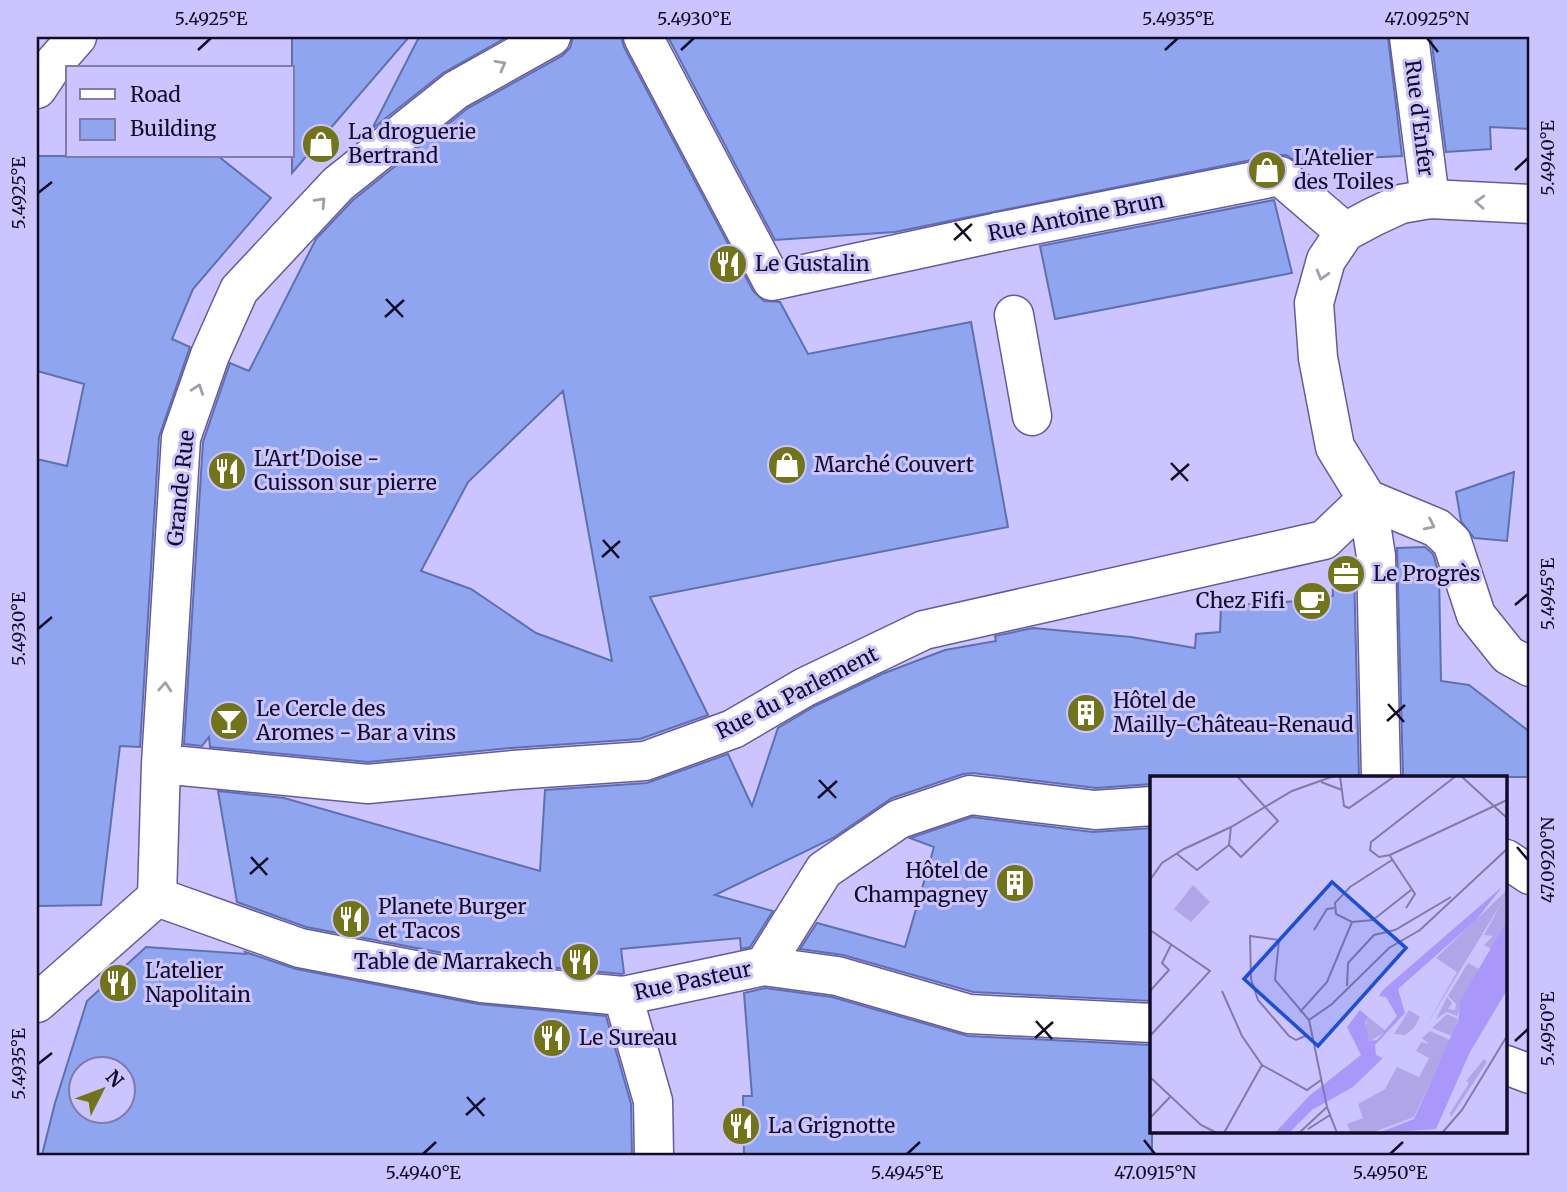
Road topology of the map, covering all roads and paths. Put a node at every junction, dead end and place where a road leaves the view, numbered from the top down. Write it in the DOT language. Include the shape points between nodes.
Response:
graph roads {
  1 [pos="77,37"];
  2 [pos="551,37"];
  3 [pos="643,37"];
  4 [pos="1409,37"];
  5 [pos="37,89"];
  6 [pos="1430,199"];
  7 [pos="1530,204"];
  8 [pos="1345,232"];
  9 [pos="1014,315"];
  10 [pos="1032,416"];
  11 [pos="1367,499"];
  12 [pos="1530,667"];
  13 [pos="160,764"];
  14 [pos="1381,776"];
  15 [pos="1150,806"];
  16 [pos="1508,860"];
  17 [pos="1530,875"];
  18 [pos="157,897"];
  19 [pos="764,966"];
  20 [pos="623,996"];
  21 [pos="37,1003"];
  22 [pos="1150,1023"];
  23 [pos="1508,1066"];
  24 [pos="1530,1074"];
  25 [pos="654,1155"];
  1 -- 5 [label="street"];
  13 -- 2 [label="street, Grande Rue, one-way" via="181,438 239,290 338,184 456,90"];
  3 -- 8 [label="street, Rue Antoine Brun" via="772,281 1280,176"];
  4 -- 6 [label="street, Rue d'Enfer"];
  7 -- 6 [label="street, one-way"];
  6 -- 8 [label="street" via="1401,204"];
  8 -- 11 [label="street, one-way" via="1326,260 1314,303 1318,358 1335,447"];
  9 -- 10 [label="street"];
  11 -- 12 [label="street, one-way" via="1437,528 1451,542 1476,615 1508,654"];
  11 -- 13 [label="street, Rue du Parlement" via="1324,540 924,630 804,687 733,729 645,761 368,784"];
  11 -- 14 [label="street" via="1376,556"];
  13 -- 18 [label="street, Grande Rue"];
  15 -- 19 [label="street" via="1095,810 970,795 899,819 824,870"];
  16 -- 17 [label="street"];
  18 -- 20 [label="street, Rue Pasteur" via="300,948 482,982"];
  18 -- 21 [label="street"];
  19 -- 20 [label="street, Rue Pasteur"];
  19 -- 22 [label="street, Rue Pasteur" via="836,976 969,1014"];
  20 -- 25 [label="street" via="653,1101"];
  23 -- 24 [label="street"];
}
